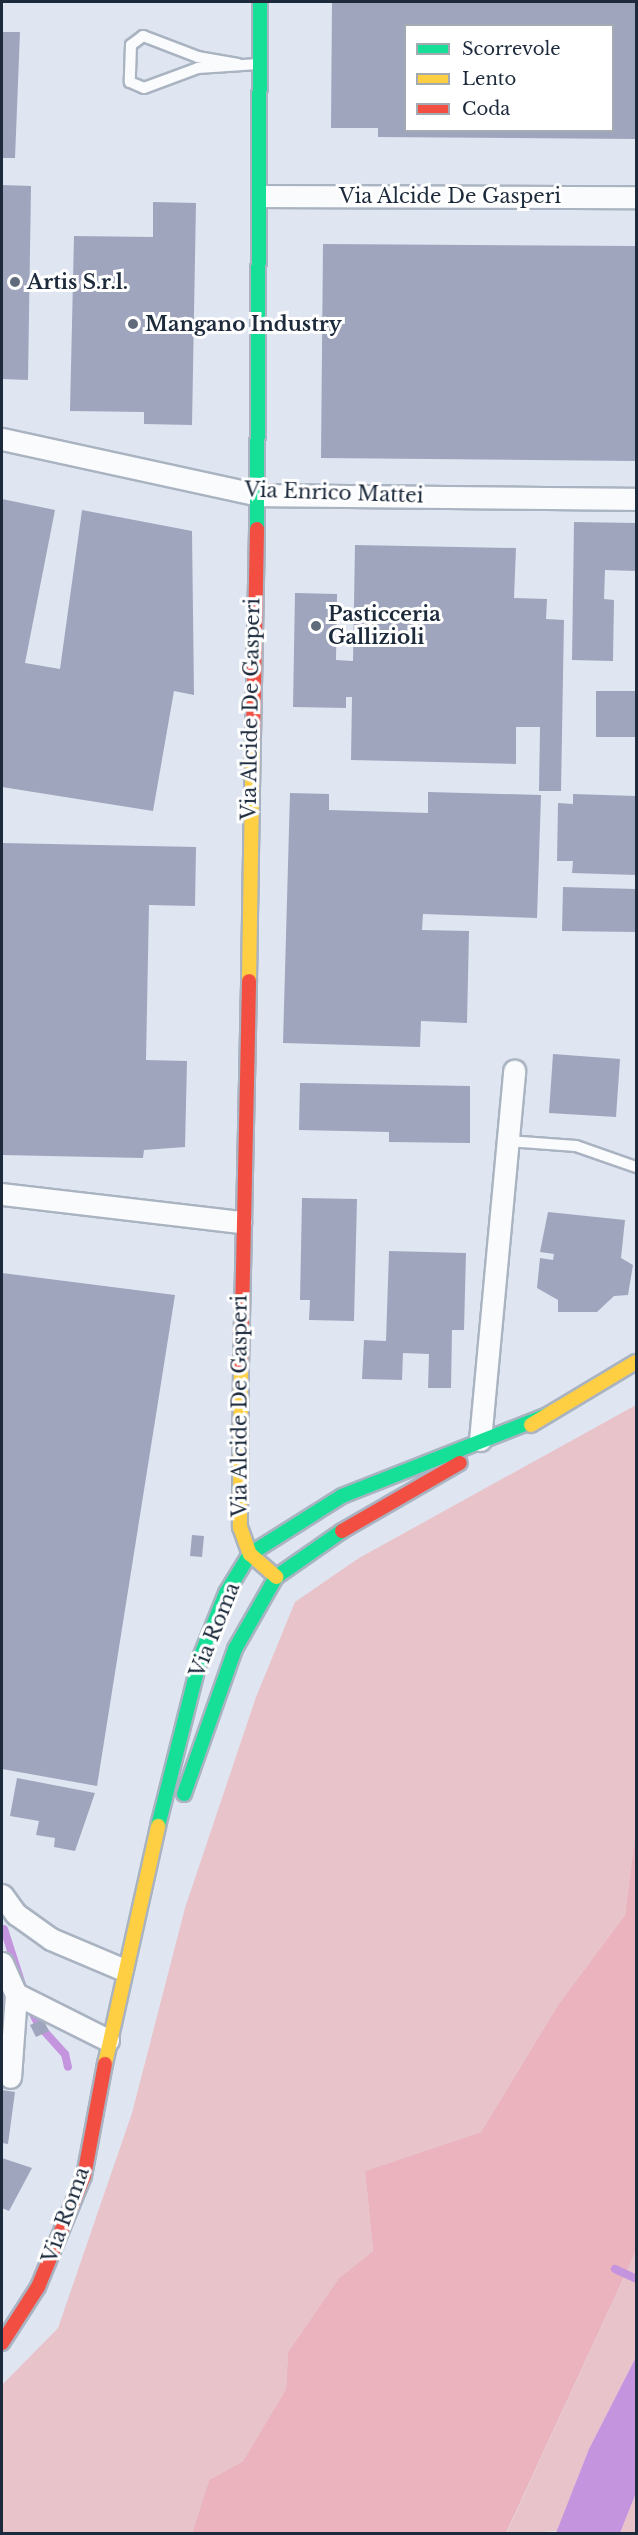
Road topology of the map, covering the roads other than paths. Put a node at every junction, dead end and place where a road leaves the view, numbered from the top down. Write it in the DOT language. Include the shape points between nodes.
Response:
graph roads {
  1 [pos="260,2"];
  2 [pos="238,64"];
  3 [pos="261,64"];
  4 [pos="263,196"];
  5 [pos="636,197"];
  6 [pos="2,439"];
  7 [pos="258,495"];
  8 [pos="636,499"];
  9 [pos="514,1071"];
  10 [pos="508,1141"];
  11 [pos="636,1167"];
  12 [pos="2,1194"];
  13 [pos="240,1222"];
  14 [pos="636,1362"];
  15 [pos="548,1415"];
  16 [pos="480,1440"];
  17 [pos="250,1554"];
  18 [pos="276,1577"];
  19 [pos="2,1895"];
  20 [pos="134,1925"];
  21 [pos="2,1963"];
  22 [pos="122,1969"];
  23 [pos="16,1994"];
  24 [pos="108,2040"];
  25 [pos="10,2077"];
  26 [pos="4,2336"];
  1 -- 3 [label="street, Via Alcide De Gasperi"];
  2 -- 2 [label="lane" via="198,57 143,36 130,45 130,82 144,88 198,68"];
  2 -- 3 [label="lane"];
  3 -- 4 [label="street, Via Alcide De Gasperi"];
  4 -- 5 [label="street, Via Alcide De Gasperi"];
  4 -- 7 [label="street, Via Alcide De Gasperi"];
  6 -- 7 [label="street, Via Enrico Mattei"];
  7 -- 8 [label="street, Via Enrico Mattei"];
  7 -- 13 [label="street, Via Alcide De Gasperi"];
  9 -- 10 [label="street"];
  10 -- 11 [label="lane" via="576,1146"];
  10 -- 16 [label="street"];
  12 -- 13 [label="street"];
  13 -- 17 [label="street, Via Alcide De Gasperi" via="239,1497 240,1527"];
  14 -- 15 [label="street, Via Roma"];
  15 -- 16 [label="street, Via Roma"];
  15 -- 18 [label="street, Via Roma" via="321,1543"];
  16 -- 17 [label="street, Via Roma" via="342,1496"];
  17 -- 18 [label="street, Via Alcide De Gasperi"];
  17 -- 20 [label="street, Via Roma" via="226,1593 201,1655"];
  18 -- 20 [label="street, Via Roma" via="235,1649"];
  19 -- 22 [label="street" via="30,1926"];
  20 -- 22 [label="street, Via Roma"];
  21 -- 23 [label="street"];
  22 -- 24 [label="street, Via Roma"];
  23 -- 24 [label="street"];
  23 -- 25 [label="street"];
  24 -- 26 [label="street, Via Roma" via="84,2175 38,2287"];
}
